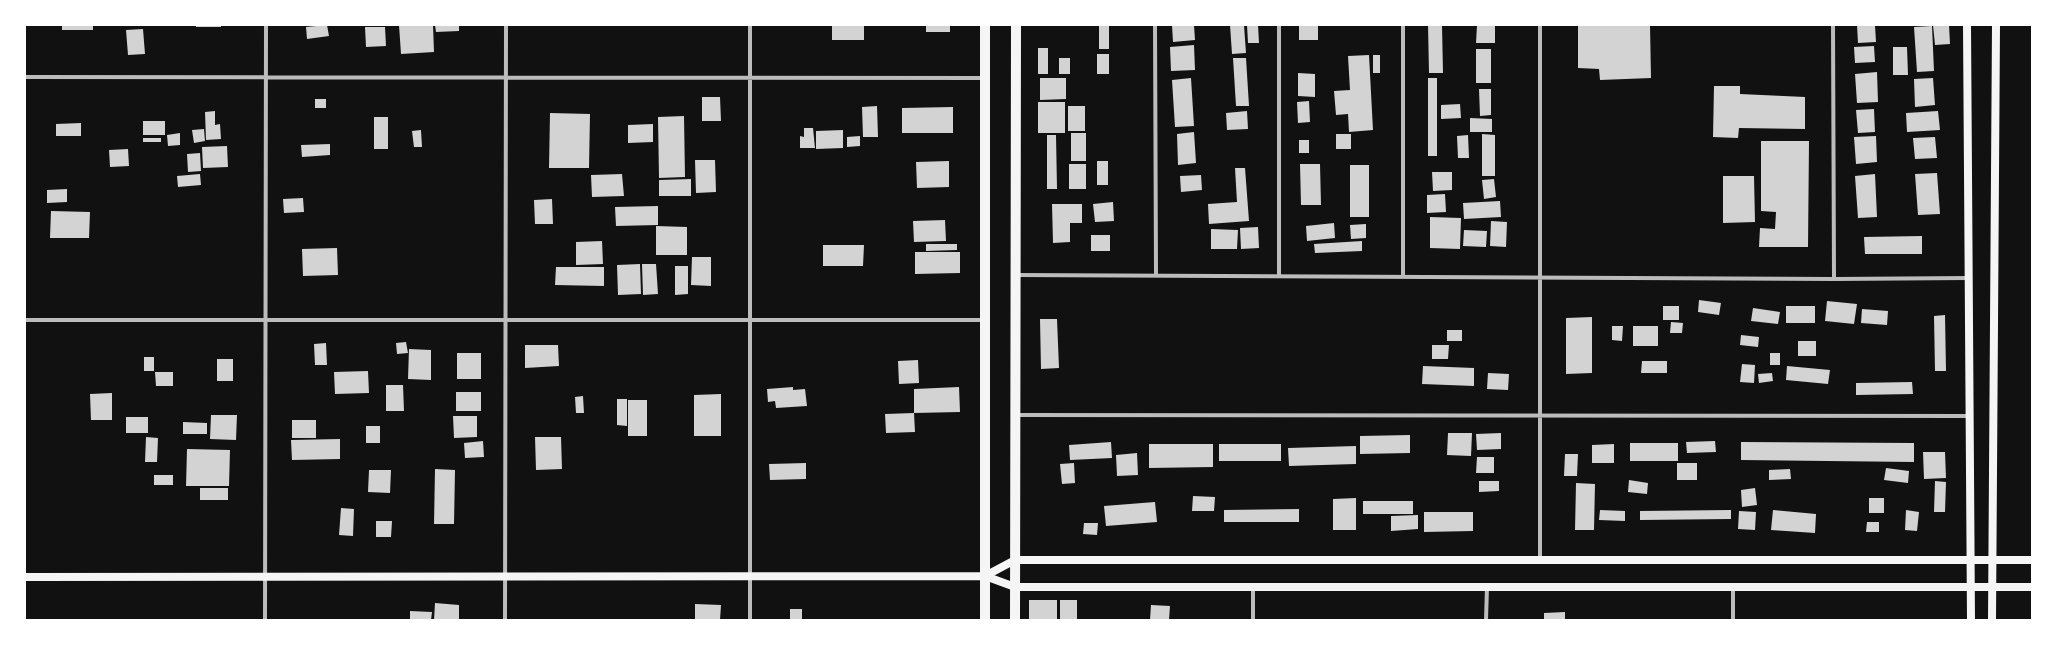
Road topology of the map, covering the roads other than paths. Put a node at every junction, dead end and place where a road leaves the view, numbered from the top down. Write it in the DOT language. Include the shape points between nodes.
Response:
graph roads {
  1 [pos="266,25"];
  2 [pos="506,25"];
  3 [pos="750,25"];
  4 [pos="985,25"];
  5 [pos="1016,25"];
  6 [pos="1155,25"];
  7 [pos="1279,25"];
  8 [pos="1403,25"];
  9 [pos="1540,25"];
  10 [pos="1833,25"];
  11 [pos="1967,25"];
  12 [pos="1996,25"];
  13 [pos="25,77"];
  14 [pos="266,78"];
  15 [pos="506,78"];
  16 [pos="750,78"];
  17 [pos="986,78"];
  18 [pos="1015,275"];
  19 [pos="1156,275"];
  20 [pos="1279,276"];
  21 [pos="1403,276"];
  22 [pos="1540,277"];
  23 [pos="1969,278"];
  24 [pos="1834,279"];
  25 [pos="506,319"];
  26 [pos="25,320"];
  27 [pos="750,320"];
  28 [pos="985,320"];
  29 [pos="266,321"];
  30 [pos="1015,415"];
  31 [pos="1540,415"];
  32 [pos="1969,416"];
  33 [pos="1015,560"];
  34 [pos="1540,560"];
  35 [pos="1970,560"];
  36 [pos="1992,560"];
  37 [pos="2032,560"];
  38 [pos="750,576"];
  39 [pos="984,576"];
  40 [pos="25,577"];
  41 [pos="265,577"];
  42 [pos="506,577"];
  43 [pos="1015,587"];
  44 [pos="1253,587"];
  45 [pos="1488,587"];
  46 [pos="1733,587"];
  47 [pos="1971,587"];
  48 [pos="1992,587"];
  49 [pos="2032,587"];
  50 [pos="265,620"];
  51 [pos="506,620"];
  52 [pos="750,620"];
  53 [pos="984,620"];
  54 [pos="1015,620"];
  55 [pos="1253,620"];
  56 [pos="1486,620"];
  57 [pos="1733,620"];
  58 [pos="1970,620"];
  59 [pos="1992,620"];
  1 -- 14 [label="street"];
  2 -- 15 [label="street"];
  3 -- 16 [label="street"];
  4 -- 17 [label="main road"];
  5 -- 18 [label="main road"];
  6 -- 19 [label="street"];
  7 -- 20 [label="street"];
  8 -- 21 [label="street"];
  9 -- 22 [label="street"];
  10 -- 24 [label="street"];
  11 -- 23 [label="main road"];
  12 -- 36 [label="main road"];
  13 -- 14 [label="street"];
  14 -- 15 [label="street"];
  14 -- 29 [label="street"];
  15 -- 16 [label="street"];
  15 -- 25 [label="street"];
  16 -- 17 [label="street"];
  16 -- 27 [label="street"];
  17 -- 28 [label="main road"];
  18 -- 19 [label="street"];
  18 -- 30 [label="main road"];
  19 -- 20 [label="street"];
  20 -- 21 [label="street"];
  21 -- 22 [label="street"];
  22 -- 24 [label="street"];
  22 -- 31 [label="street"];
  23 -- 24 [label="street"];
  23 -- 32 [label="main road"];
  25 -- 27 [label="street"];
  25 -- 29 [label="street"];
  25 -- 42 [label="street"];
  26 -- 29 [label="street"];
  27 -- 28 [label="street"];
  27 -- 38 [label="street"];
  28 -- 39 [label="main road"];
  29 -- 41 [label="street"];
  30 -- 31 [label="street"];
  30 -- 33 [label="main road"];
  31 -- 32 [label="street"];
  31 -- 34 [label="street"];
  32 -- 35 [label="main road"];
  33 -- 34 [label="main road"];
  33 -- 39 [label="main road"];
  33 -- 43 [label="main road"];
  34 -- 35 [label="main road"];
  35 -- 36 [label="main road"];
  35 -- 47 [label="main road"];
  36 -- 37 [label="main road"];
  36 -- 48 [label="main road"];
  38 -- 39 [label="main road"];
  38 -- 42 [label="main road"];
  38 -- 52 [label="street"];
  39 -- 43 [label="main road"];
  39 -- 53 [label="main road"];
  40 -- 41 [label="main road"];
  41 -- 42 [label="main road"];
  41 -- 50 [label="street"];
  42 -- 51 [label="street"];
  43 -- 44 [label="main road"];
  43 -- 54 [label="main road"];
  44 -- 45 [label="main road"];
  44 -- 55 [label="street"];
  45 -- 46 [label="main road"];
  45 -- 56 [label="street"];
  46 -- 47 [label="main road"];
  46 -- 57 [label="street"];
  47 -- 48 [label="main road"];
  47 -- 58 [label="main road"];
  48 -- 49 [label="main road"];
  48 -- 59 [label="main road"];
}
